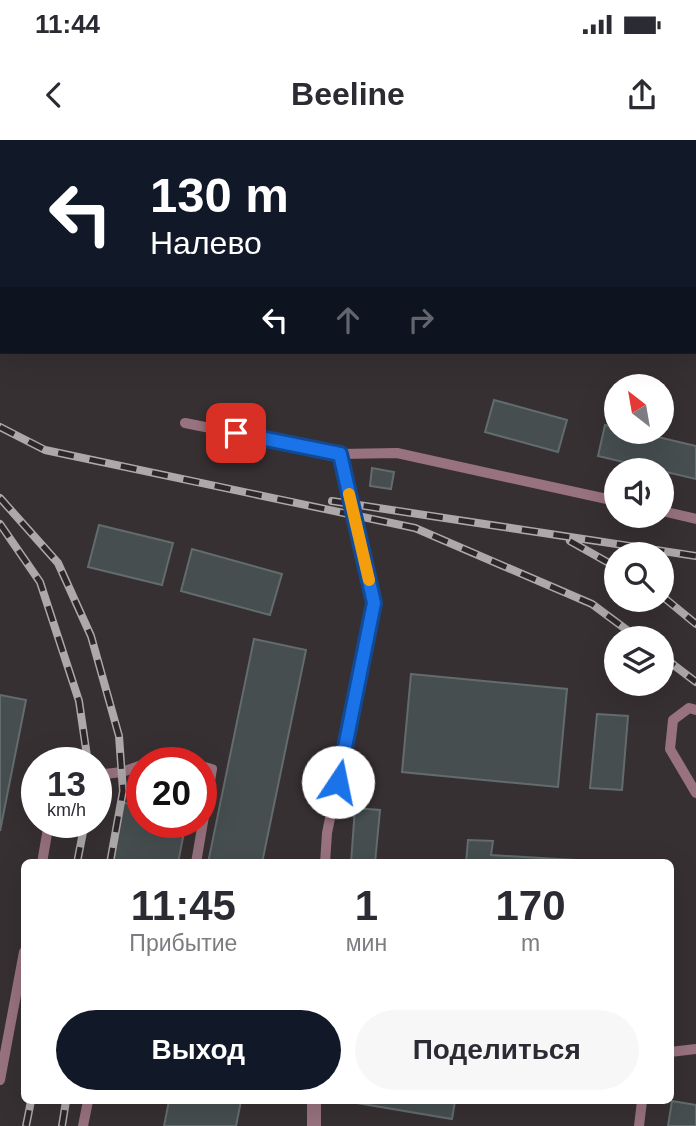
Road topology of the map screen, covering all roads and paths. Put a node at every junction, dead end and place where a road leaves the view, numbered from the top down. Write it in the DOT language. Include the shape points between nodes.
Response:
graph roads {
  1 [pos="184,423"];
  2 [pos="340,454"];
  3 [pos="604,498"];
  4 [pos="674,514"];
  5 [pos="696,519"];
  6 [pos="696,710"];
  7 [pos="696,793"];
  8 [pos="47,838"];
  9 [pos="200,838"];
  10 [pos="43,859"];
  11 [pos="197,859"];
  12 [pos="325,859"];
  13 [pos="21,968"];
  14 [pos="696,1049"];
  15 [pos="674,1052"];
  16 [pos="0,1080"];
  17 [pos="87,1104"];
  18 [pos="314,1104"];
  19 [pos="642,1104"];
  20 [pos="83,1126"];
  21 [pos="314,1126"];
  22 [pos="639,1126"];
  1 -- 2 [label="lane"];
  2 -- 3 [label="lane" via="397,453"];
  2 -- 12 [label="lane" via="374,603"];
  4 -- 5 [label="lane"];
  6 -- 7 [label="lane" via="689,708 673,720 670,749"];
  8 -- 10 [label="lane"];
  9 -- 11 [label="lane"];
  13 -- 16 [label="lane"];
  14 -- 15 [label="lane"];
  17 -- 20 [label="lane"];
  18 -- 21 [label="street"];
  19 -- 22 [label="lane"];
}
